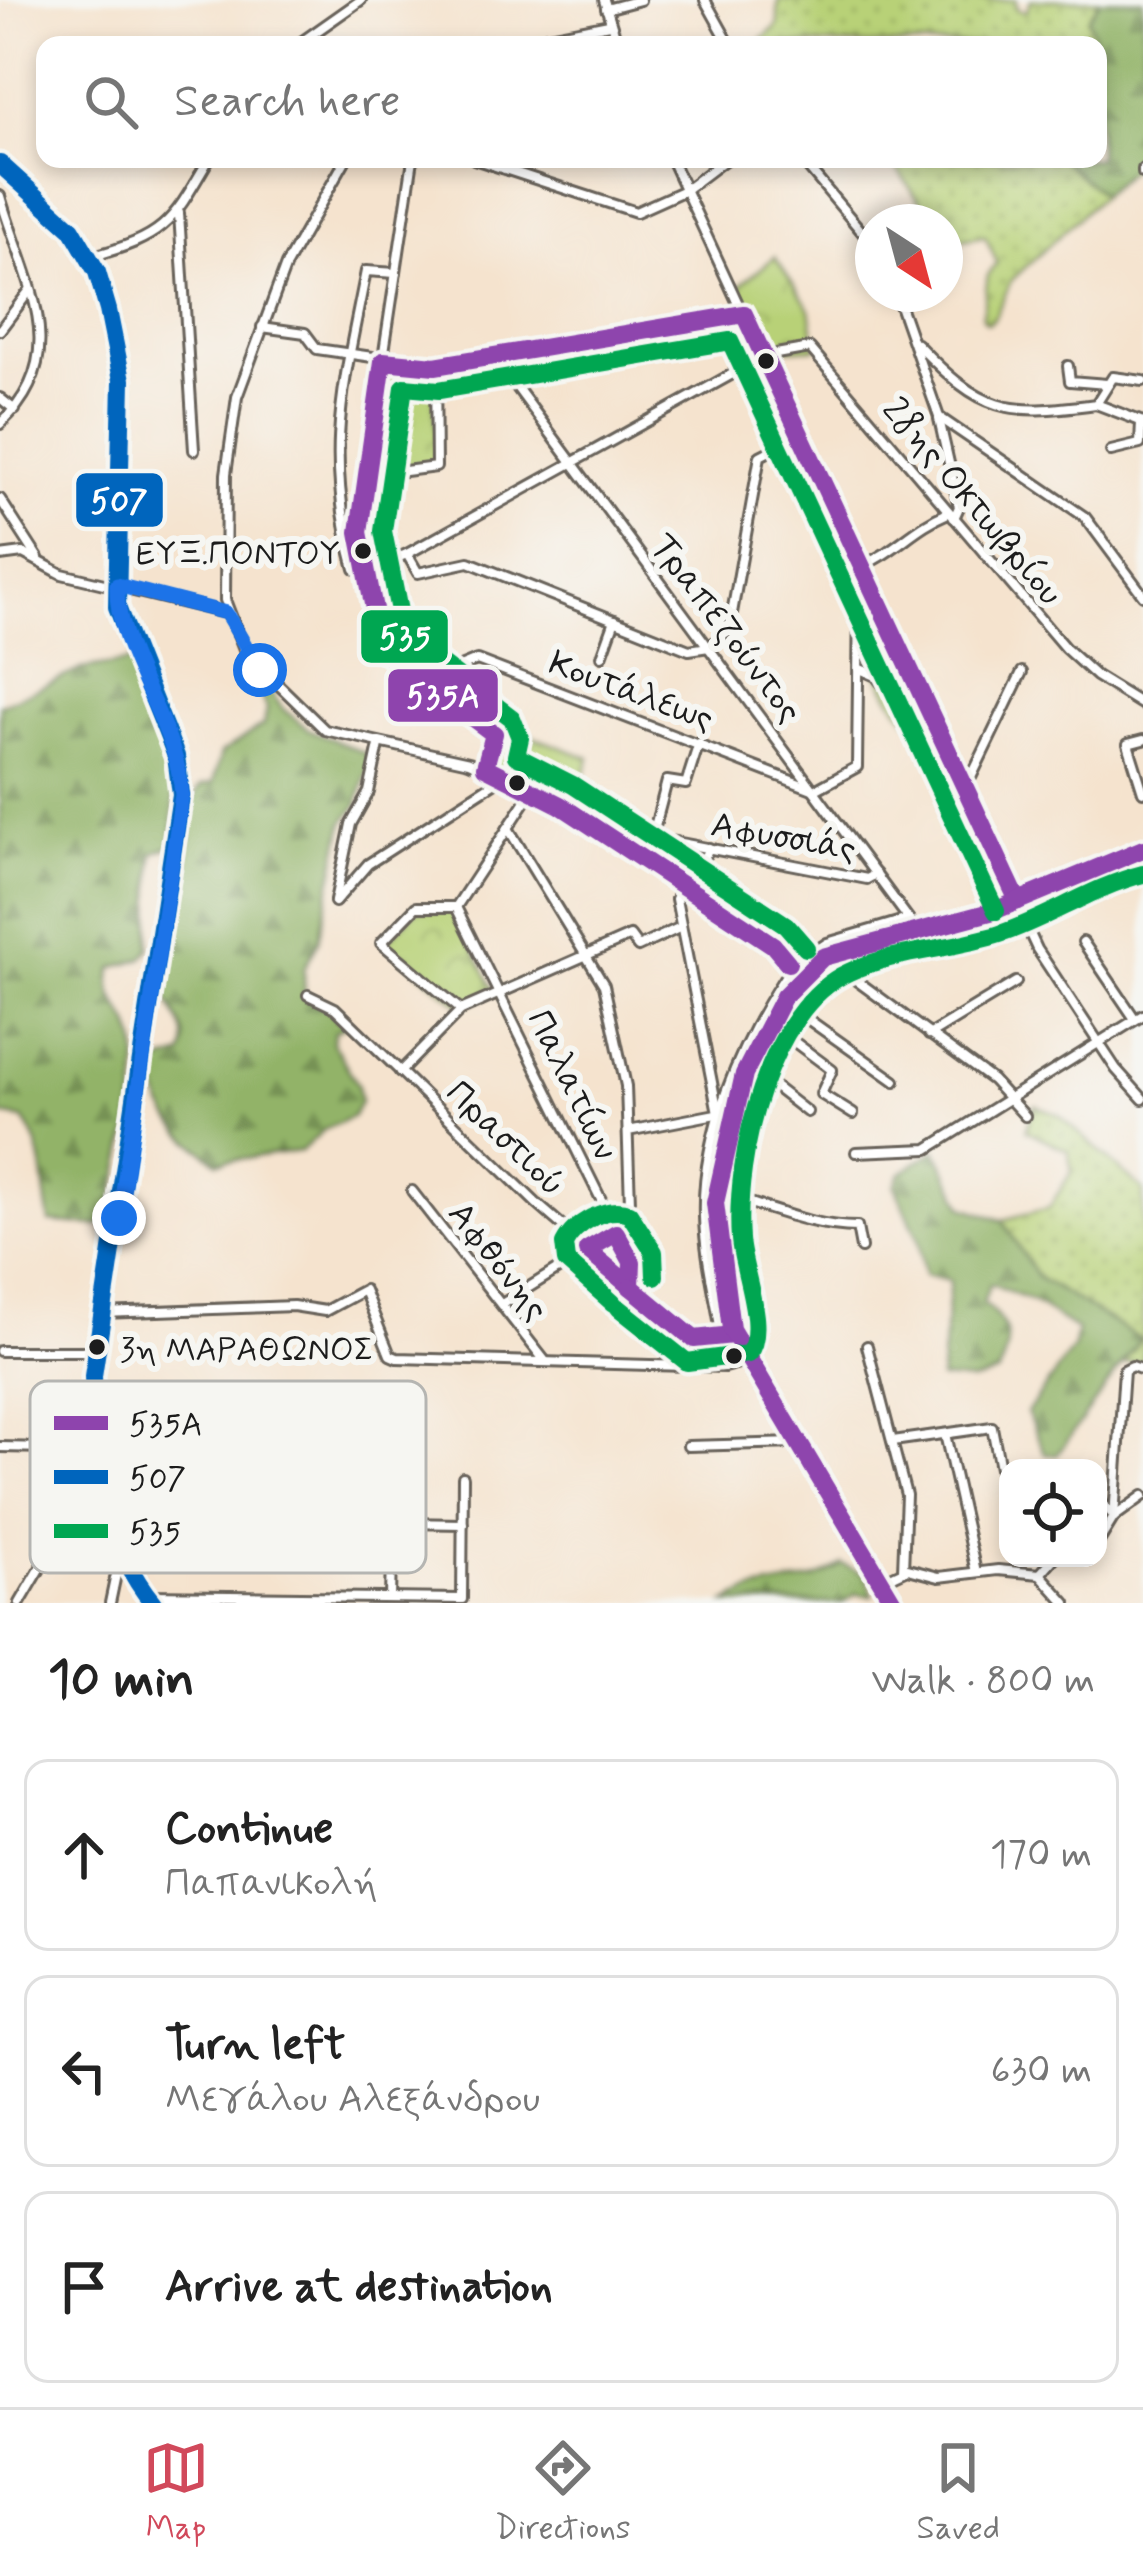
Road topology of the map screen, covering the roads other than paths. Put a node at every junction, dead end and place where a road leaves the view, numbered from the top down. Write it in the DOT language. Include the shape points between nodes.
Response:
graph roads {
  1 [pos="361,0"];
  2 [pos="640,0"];
  3 [pos="708,2"];
  4 [pos="605,4"];
  5 [pos="609,24"];
  6 [pos="310,36"];
  7 [pos="548,36"];
  8 [pos="614,36"];
  9 [pos="725,36"];
  10 [pos="0,164"];
  11 [pos="204,168"];
  12 [pos="341,168"];
  13 [pos="412,168"];
  14 [pos="502,168"];
  15 [pos="675,168"];
  16 [pos="714,168"];
  17 [pos="809,168"];
  18 [pos="685,190"];
  19 [pos="0,196"];
  20 [pos="178,213"];
  21 [pos="855,224"];
  22 [pos="6,236"];
  23 [pos="90,257"];
  24 [pos="396,273"];
  25 [pos="30,290"];
  26 [pos="903,312"];
  27 [pos="744,314"];
  28 [pos="262,327"];
  29 [pos="0,330"];
  30 [pos="916,343"];
  31 [pos="503,355"];
  32 [pos="350,356"];
  33 [pos="765,356"];
  34 [pos="383,361"];
  35 [pos="434,366"];
  36 [pos="1068,366"];
  37 [pos="1143,381"];
  38 [pos="1107,384"];
  39 [pos="0,398"];
  40 [pos="1096,404"];
  41 [pos="15,410"];
  42 [pos="939,417"];
  43 [pos="1142,422"];
  44 [pos="0,424"];
  45 [pos="799,436"];
  46 [pos="194,450"];
  47 [pos="1111,452"];
  48 [pos="571,463"];
  49 [pos="366,476"];
  50 [pos="0,499"];
  51 [pos="951,515"];
  52 [pos="407,554"];
  53 [pos="0,556"];
  54 [pos="44,565"];
  55 [pos="861,566"];
  56 [pos="363,571"];
  57 [pos="1138,577"];
  58 [pos="868,580"];
  59 [pos="117,585"];
  60 [pos="1143,595"];
  61 [pos="226,613"];
  62 [pos="615,620"];
  63 [pos="709,647"];
  64 [pos="602,656"];
  65 [pos="860,669"];
  66 [pos="1022,672"];
  67 [pos="438,689"];
  68 [pos="1143,705"];
  69 [pos="1143,740"];
  70 [pos="699,742"];
  71 [pos="379,745"];
  72 [pos="946,754"];
  73 [pos="796,763"];
  74 [pos="485,767"];
  75 [pos="783,775"];
  76 [pos="504,776"];
  77 [pos="533,790"];
  78 [pos="815,790"];
  79 [pos="964,790"];
  80 [pos="1143,792"];
  81 [pos="508,828"];
  82 [pos="652,838"];
  83 [pos="615,840"];
  84 [pos="663,840"];
  85 [pos="709,848"];
  86 [pos="1143,849"];
  87 [pos="697,872"];
  88 [pos="876,874"];
  89 [pos="682,886"];
  90 [pos="1018,901"];
  91 [pos="456,907"];
  92 [pos="912,924"];
  93 [pos="682,927"];
  94 [pos="1083,942"];
  95 [pos="778,950"];
  96 [pos="589,953"];
  97 [pos="830,954"];
  98 [pos="802,968"];
  99 [pos="784,978"];
  100 [pos="1016,982"];
  101 [pos="499,993"];
  102 [pos="308,995"];
  103 [pos="783,998"];
  104 [pos="461,1010"];
  105 [pos="1139,1017"];
  106 [pos="768,1022"];
  107 [pos="929,1036"];
  108 [pos="1097,1041"];
  109 [pos="747,1065"];
  110 [pos="400,1072"];
  111 [pos="895,1081"];
  112 [pos="1010,1095"];
  113 [pos="1142,1097"];
  114 [pos="807,1112"];
  115 [pos="720,1113"];
  116 [pos="853,1114"];
  117 [pos="1025,1116"];
  118 [pos="628,1131"];
  119 [pos="856,1152"];
  120 [pos="412,1191"];
  121 [pos="716,1193"];
  122 [pos="629,1225"];
  123 [pos="616,1233"];
  124 [pos="861,1248"];
  125 [pos="587,1250"];
  126 [pos="632,1262"];
  127 [pos="632,1287"];
  128 [pos="502,1304"];
  129 [pos="102,1313"];
  130 [pos="728,1336"];
  131 [pos="867,1346"];
  132 [pos="535,1348"];
  133 [pos="0,1351"];
  134 [pos="97,1351"];
  135 [pos="530,1361"];
  136 [pos="746,1361"];
  137 [pos="546,1362"];
  138 [pos="1143,1370"];
  139 [pos="97,1381"];
  140 [pos="945,1434"];
  141 [pos="893,1441"];
  142 [pos="798,1443"];
  143 [pos="688,1446"];
  144 [pos="0,1447"];
  145 [pos="30,1448"];
  146 [pos="999,1463"];
  147 [pos="463,1477"];
  148 [pos="1143,1496"];
  149 [pos="1107,1509"];
  150 [pos="1114,1517"];
  151 [pos="426,1523"];
  152 [pos="463,1524"];
  153 [pos="1107,1528"];
  154 [pos="1020,1567"];
  155 [pos="1046,1567"];
  156 [pos="903,1570"];
  157 [pos="1021,1571"];
  158 [pos="976,1572"];
  159 [pos="38,1573"];
  160 [pos="116,1573"];
  161 [pos="130,1573"];
  162 [pos="391,1573"];
  163 [pos="1040,1574"];
  164 [pos="882,1580"];
  165 [pos="390,1598"];
  166 [pos="150,1599"];
  167 [pos="20,1603"];
  168 [pos="110,1603"];
  169 [pos="894,1603"];
  170 [pos="1066,1603"];
  1 -- 6 [label="street"];
  2 -- 4 [label="street"];
  3 -- 9 [label="street"];
  4 -- 5 [label="street"];
  5 -- 7 [label="street"];
  5 -- 8 [label="street"];
  10 -- 23 [label="street" via="62,216"];
  11 -- 20 [label="street"];
  12 -- 28 [label="street" via="286,265"];
  13 -- 24 [label="street"];
  14 -- 18 [label="street" via="636,212"];
  15 -- 18 [label="street"];
  16 -- 18 [label="street"];
  17 -- 21 [label="street"];
  18 -- 27 [label="street"];
  19 -- 22 [label="street"];
  20 -- 23 [label="street" via="140,241"];
  20 -- 46 [label="street"];
  22 -- 25 [label="street"];
  23 -- 59 [label="street" via="122,380"];
  24 -- 32 [label="street" via="366,271"];
  24 -- 34 [label="street"];
  25 -- 29 [label="street"];
  25 -- 41 [label="street" via="42,355"];
  26 -- 30 [label="street"];
  27 -- 31 [label="street"];
  27 -- 33 [label="street"];
  28 -- 32 [label="street" via="303,332 313,348"];
  28 -- 61 [label="street" via="230,442"];
  30 -- 40 [label="street" via="955,381 1009,411"];
  30 -- 42 [label="street"];
  31 -- 35 [label="street"];
  31 -- 48 [label="street, Τραπεζούντος"];
  32 -- 34 [label="street"];
  32 -- 56 [label="street" via="334,443 343,532 355,569"];
  33 -- 45 [label="street"];
  33 -- 48 [label="street"];
  33 -- 51 [label="street, 28ης Οκτωβρίου" via="803,347 817,354"];
  34 -- 35 [label="street"];
  34 -- 49 [label="street"];
  35 -- 49 [label="street" via="436,467"];
  36 -- 38 [label="street" via="1070,381"];
  37 -- 38 [label="street" via="1113,377"];
  38 -- 40 [label="street"];
  39 -- 41 [label="street"];
  40 -- 43 [label="street"];
  41 -- 44 [label="street"];
  42 -- 51 [label="street" via="959,507"];
  42 -- 57 [label="street" via="1077,511"];
  43 -- 47 [label="street" via="1140,444"];
  45 -- 55 [label="street"];
  45 -- 63 [label="street" via="760,456 729,630"];
  48 -- 52 [label="street"];
  48 -- 63 [label="street, Τραπεζούντος"];
  49 -- 56 [label="street"];
  50 -- 54 [label="street"];
  51 -- 55 [label="street" via="918,525 892,553"];
  51 -- 68 [label="street, 28ης Οκτωβρίου" via="1065,648"];
  52 -- 56 [label="street"];
  52 -- 62 [label="street" via="418,573 469,562"];
  53 -- 54 [label="street" via="22,554"];
  54 -- 59 [label="street"];
  55 -- 58 [label="street"];
  56 -- 67 [label="street" via="382,650"];
  57 -- 60 [label="street"];
  58 -- 65 [label="street" via="860,595"];
  58 -- 72 [label="street"];
  59 -- 61 [label="street"];
  59 -- 129 [label="street" via="121,622 173,743 182,795"];
  61 -- 71 [label="street" via="245,652 308,719"];
  62 -- 63 [label="street" via="689,650"];
  62 -- 64 [label="street"];
  63 -- 73 [label="street, Τραπεζούντος"];
  65 -- 72 [label="street" via="873,674 928,745"];
  65 -- 78 [label="street" via="857,767"];
  66 -- 79 [label="street"];
  67 -- 70 [label="street, Κουτάλεως" via="448,672 477,660"];
  67 -- 74 [label="street" via="494,734"];
  69 -- 80 [label="street" via="1128,744 1127,753"];
  70 -- 75 [label="street, Κουτάλεως"];
  70 -- 82 [label="street" via="686,784 667,781"];
  71 -- 74 [label="street"];
  71 -- 76 [label="street" via="335,902 368,864"];
  72 -- 79 [label="street"];
  73 -- 75 [label="street"];
  73 -- 78 [label="street, Τραπεζούντος"];
  74 -- 76 [label="street"];
  75 -- 78 [label="street, Κουτάλεως"];
  76 -- 77 [label="street"];
  77 -- 81 [label="street"];
  77 -- 83 [label="street"];
  78 -- 88 [label="street, Τραπεζούντος"];
  79 -- 90 [label="street"];
  81 -- 91 [label="street"];
  81 -- 96 [label="street"];
  82 -- 83 [label="street, Αφυσσιάς"];
  82 -- 84 [label="street, Αφυσσιάς"];
  83 -- 89 [label="street"];
  84 -- 85 [label="street, Αφυσσιάς"];
  84 -- 87 [label="street"];
  85 -- 87 [label="street"];
  85 -- 88 [label="street, Αφυσσιάς"];
  86 -- 90 [label="main road"];
  87 -- 95 [label="street"];
  88 -- 92 [label="street, Τραπεζούντος"];
  89 -- 93 [label="street"];
  89 -- 95 [label="street"];
  90 -- 92 [label="main road"];
  90 -- 108 [label="street" via="1037,949"];
  91 -- 101 [label="street, Παλατίων"];
  91 -- 104 [label="street" via="416,907 381,943"];
  92 -- 97 [label="main road"];
  92 -- 98 [label="street" via="834,940"];
  93 -- 96 [label="street" via="638,947 631,936"];
  93 -- 115 [label="street"];
  94 -- 105 [label="street"];
  95 -- 98 [label="street"];
  95 -- 99 [label="street"];
  96 -- 101 [label="street"];
  96 -- 118 [label="street" via="626,1085"];
  97 -- 98 [label="main road"];
  97 -- 107 [label="street"];
  98 -- 103 [label="main road"];
  99 -- 103 [label="street"];
  99 -- 115 [label="street" via="739,1058"];
  100 -- 107 [label="street"];
  101 -- 104 [label="street"];
  101 -- 123 [label="street, Παλατίων"];
  102 -- 110 [label="street, Πραστιού" via="335,1007"];
  103 -- 106 [label="main road"];
  103 -- 111 [label="street"];
  104 -- 110 [label="street"];
  105 -- 108 [label="street"];
  106 -- 109 [label="main road"];
  106 -- 116 [label="street" via="832,1070 821,1094"];
  107 -- 112 [label="street"];
  108 -- 112 [label="street"];
  108 -- 113 [label="street"];
  109 -- 114 [label="street"];
  109 -- 121 [label="main road"];
  110 -- 125 [label="street, Πραστιού"];
  112 -- 117 [label="street"];
  112 -- 119 [label="street" via="928,1149"];
  115 -- 118 [label="street"];
  115 -- 130 [label="street" via="704,1219"];
  118 -- 122 [label="street"];
  120 -- 128 [label="street, Αφθόνης"];
  121 -- 124 [label="street" via="800,1214 810,1224 857,1227"];
  121 -- 130 [label="main road"];
  122 -- 123 [label="street"];
  122 -- 126 [label="street"];
  123 -- 125 [label="street"];
  123 -- 126 [label="street, Παλατίων"];
  125 -- 127 [label="street, Πραστιού"];
  125 -- 128 [label="street"];
  126 -- 127 [label="street, Παλατίων"];
  127 -- 130 [label="street, Πραστιού" via="694,1339"];
  128 -- 132 [label="street, Αφθόνης"];
  129 -- 134 [label="street"];
  129 -- 135 [label="street" via="325,1311 364,1290 389,1355"];
  130 -- 136 [label="main road"];
  131 -- 141 [label="street"];
  132 -- 135 [label="street"];
  132 -- 137 [label="street, Αφθόνης"];
  133 -- 134 [label="street"];
  134 -- 139 [label="street"];
  135 -- 137 [label="street"];
  136 -- 137 [label="street"];
  136 -- 142 [label="main road"];
  138 -- 150 [label="street" via="1124,1370"];
  140 -- 141 [label="street"];
  140 -- 146 [label="street" via="992,1427"];
  140 -- 158 [label="street"];
  141 -- 156 [label="street" via="906,1495"];
  142 -- 143 [label="street"];
  142 -- 164 [label="main road"];
  144 -- 145 [label="street"];
  147 -- 152 [label="street"];
  148 -- 150 [label="street"];
  149 -- 150 [label="street"];
  150 -- 153 [label="street"];
  151 -- 152 [label="street"];
  152 -- 165 [label="street" via="462,1599"];
  154 -- 157 [label="street"];
  155 -- 163 [label="street"];
  156 -- 158 [label="street"];
  156 -- 164 [label="street"];
  157 -- 158 [label="street"];
  157 -- 163 [label="street"];
  159 -- 167 [label="street"];
  160 -- 168 [label="street"];
  161 -- 166 [label="street"];
  162 -- 165 [label="street"];
  163 -- 170 [label="street"];
  164 -- 169 [label="main road"];
  165 -- 166 [label="street"];
}
